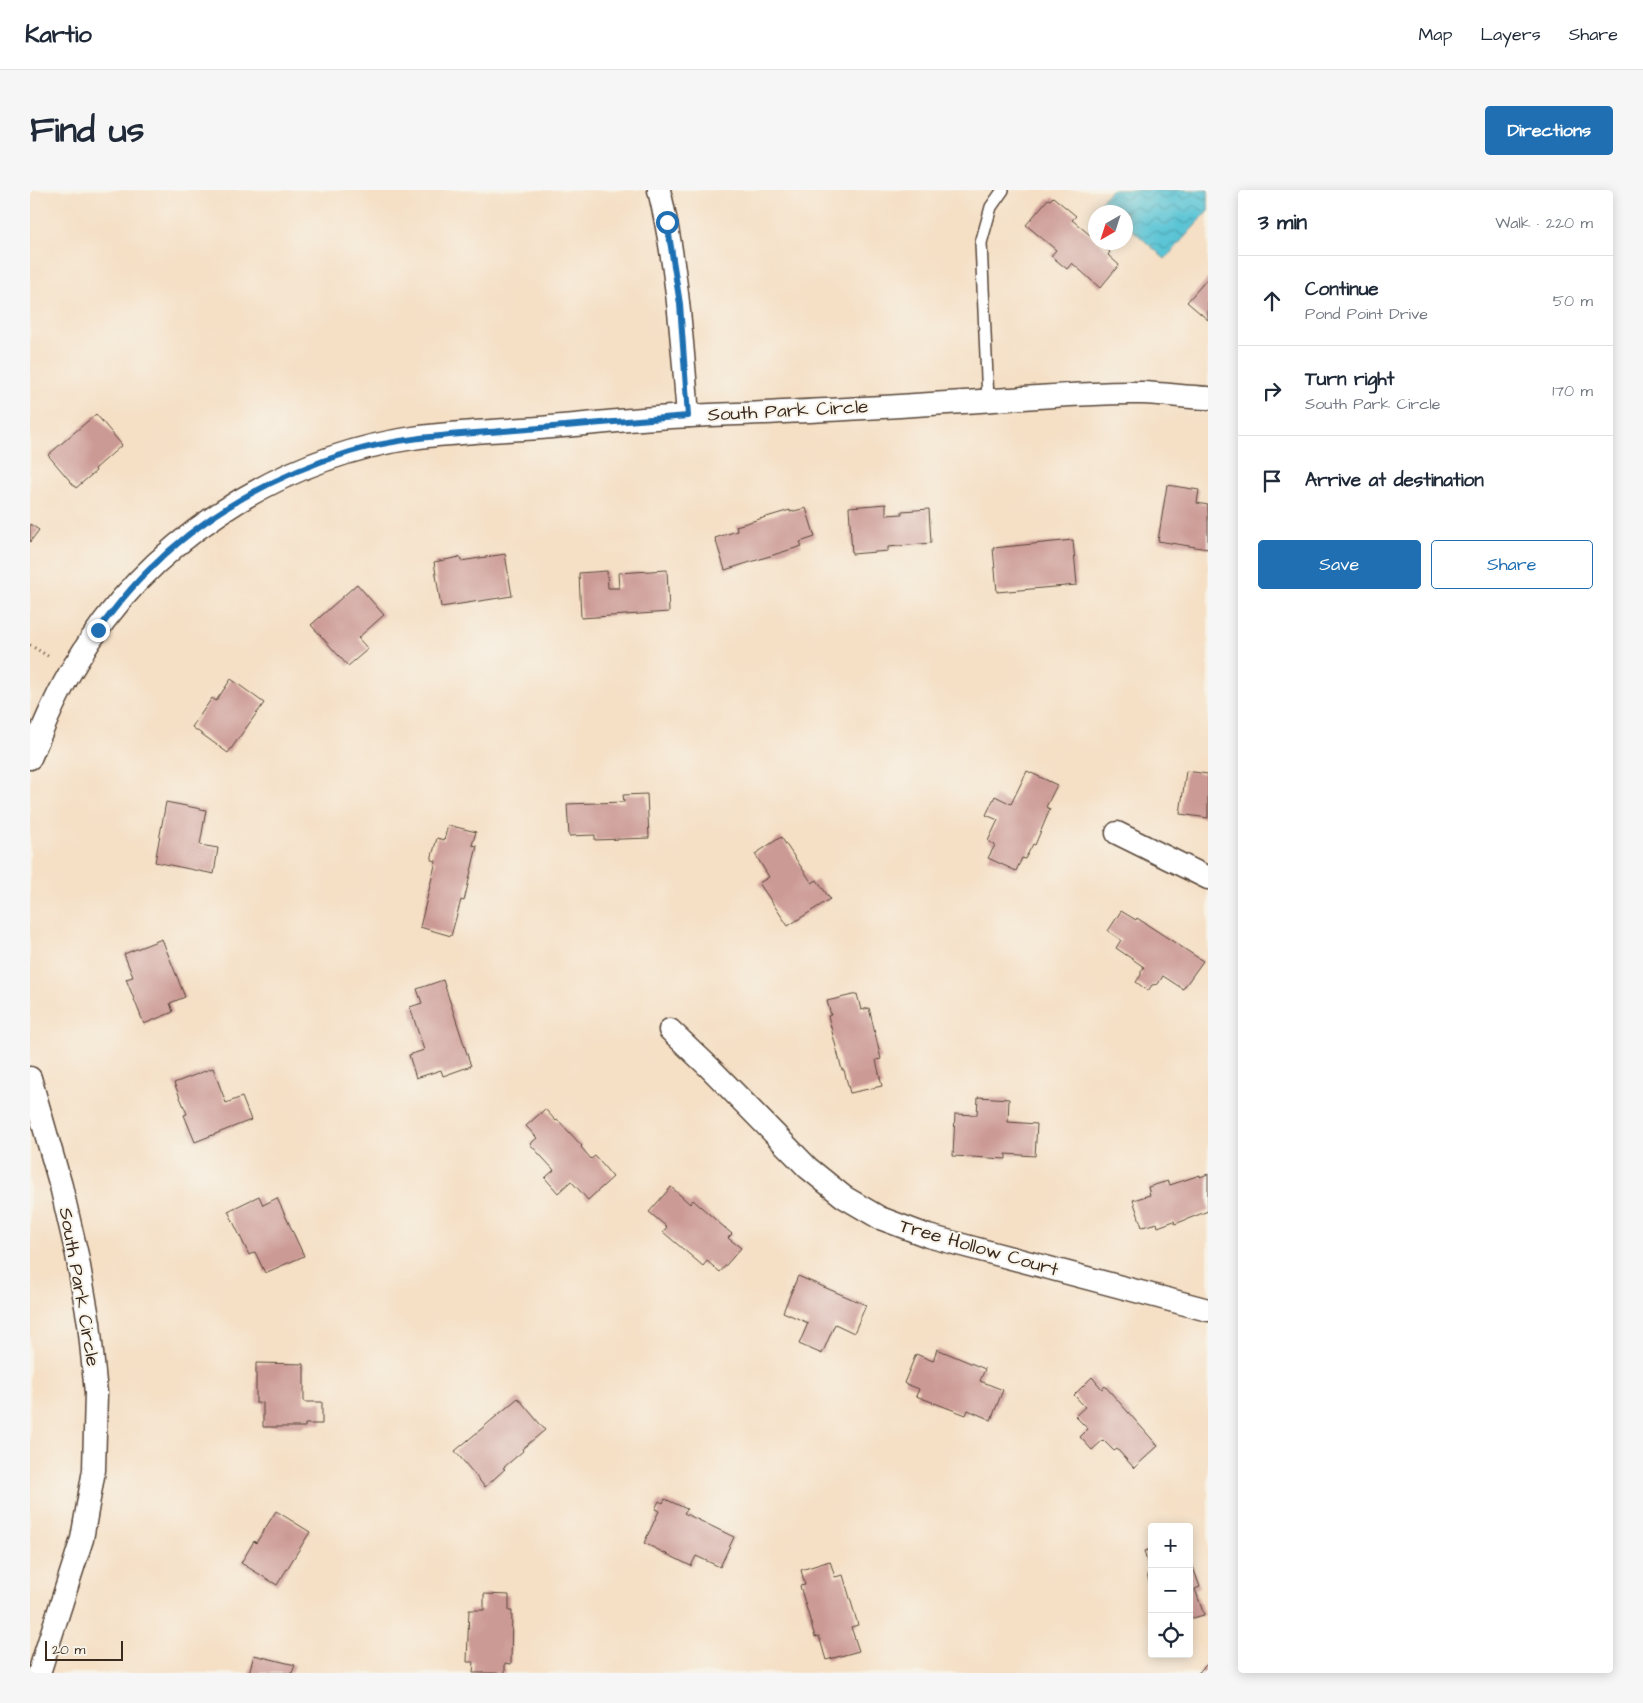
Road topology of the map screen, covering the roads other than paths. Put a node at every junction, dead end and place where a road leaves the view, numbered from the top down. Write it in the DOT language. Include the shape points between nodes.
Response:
graph roads {
  1 [pos="659,190"];
  2 [pos="1003,190"];
  3 [pos="1208,398"];
  4 [pos="988,400"];
  5 [pos="688,416"];
  6 [pos="30,758"];
  7 [pos="1117,833"];
  8 [pos="1208,878"];
  9 [pos="670,1030"];
  10 [pos="30,1078"];
  11 [pos="1208,1310"];
  12 [pos="37,1663"];
  1 -- 5 [label="street" via="680,304"];
  2 -- 4 [label="lane" via="991,207 980,243"];
  3 -- 4 [label="street, South Park Circle" via="1143,393"];
  4 -- 5 [label="street, South Park Circle"];
  5 -- 6 [label="street, South Park Circle" via="412,438 350,452 288,475 251,494 184,538 124,597 77,661 56,697"];
  7 -- 8 [label="street"];
  9 -- 11 [label="street, Tree Hollow Court" via="808,1168 844,1197 880,1218 928,1236"];
  10 -- 12 [label="street, South Park Circle" via="77,1255 89,1323 96,1393 94,1470 82,1539"];
}
